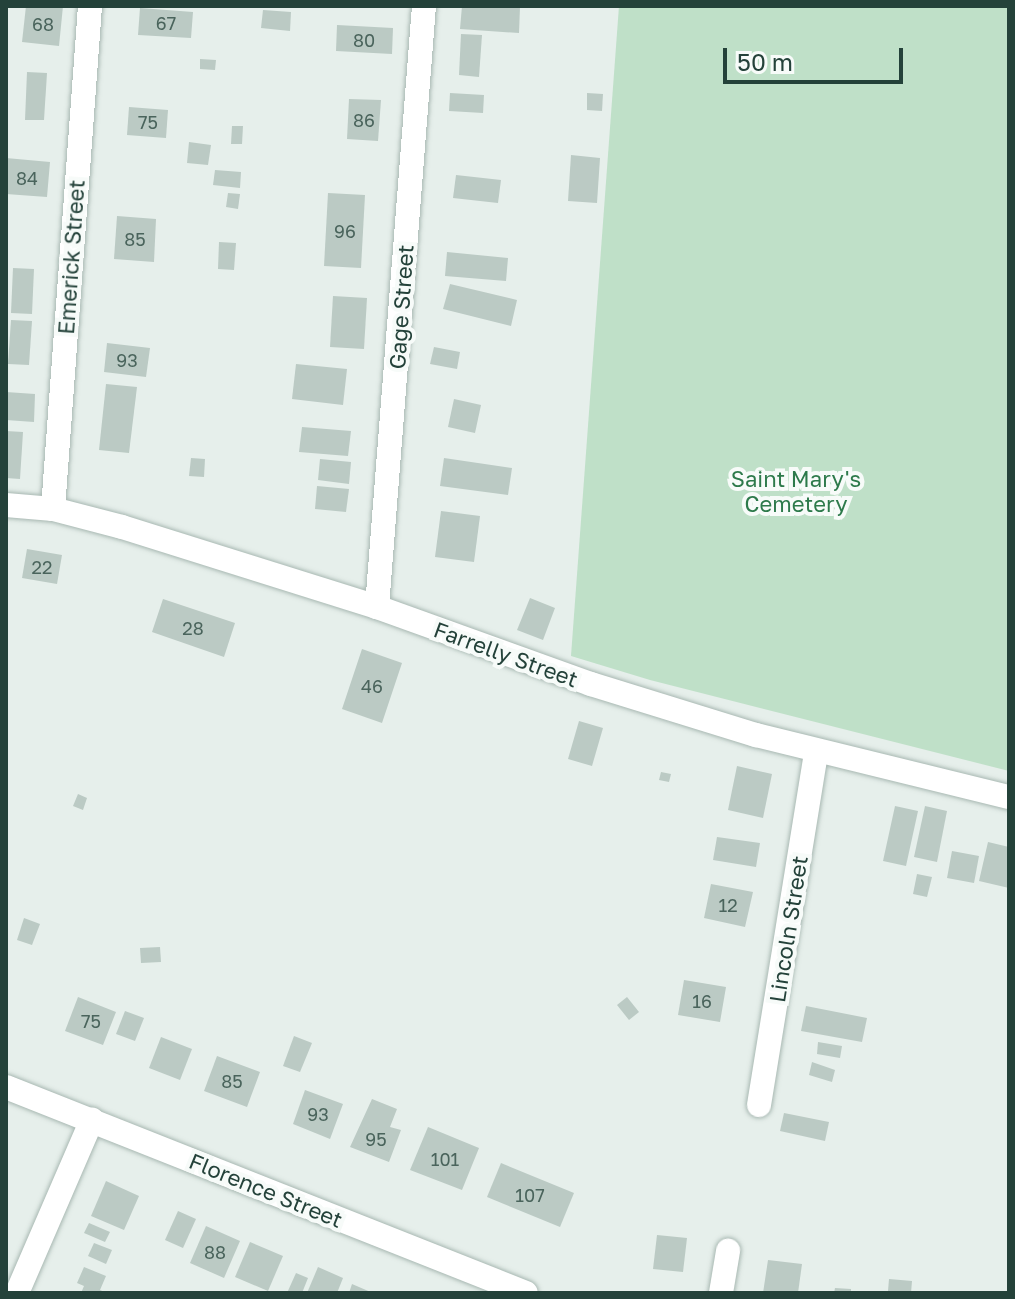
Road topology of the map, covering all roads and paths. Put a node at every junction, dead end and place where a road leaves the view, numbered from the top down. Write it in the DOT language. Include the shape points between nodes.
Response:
graph roads {
  1 [pos="90,6"];
  2 [pos="424,6"];
  3 [pos="6,505"];
  4 [pos="53,509"];
  5 [pos="377,607"];
  6 [pos="816,753"];
  7 [pos="1009,797"];
  8 [pos="6,1087"];
  9 [pos="759,1105"];
  10 [pos="92,1120"];
  11 [pos="728,1251"];
  12 [pos="17,1293"];
  13 [pos="526,1293"];
  14 [pos="721,1293"];
  1 -- 4 [label="street, Emerick Street"];
  2 -- 5 [label="street, Gage Street"];
  3 -- 4 [label="street, Farrelly Street"];
  4 -- 5 [label="street, Farrelly Street"];
  5 -- 6 [label="street, Farrelly Street" via="591,684"];
  6 -- 7 [label="street, Farrelly Street"];
  6 -- 9 [label="street, Lincoln Street"];
  8 -- 10 [label="street, Florence Street"];
  10 -- 12 [label="street"];
  10 -- 13 [label="street, Florence Street"];
  11 -- 14 [label="street"];
}
